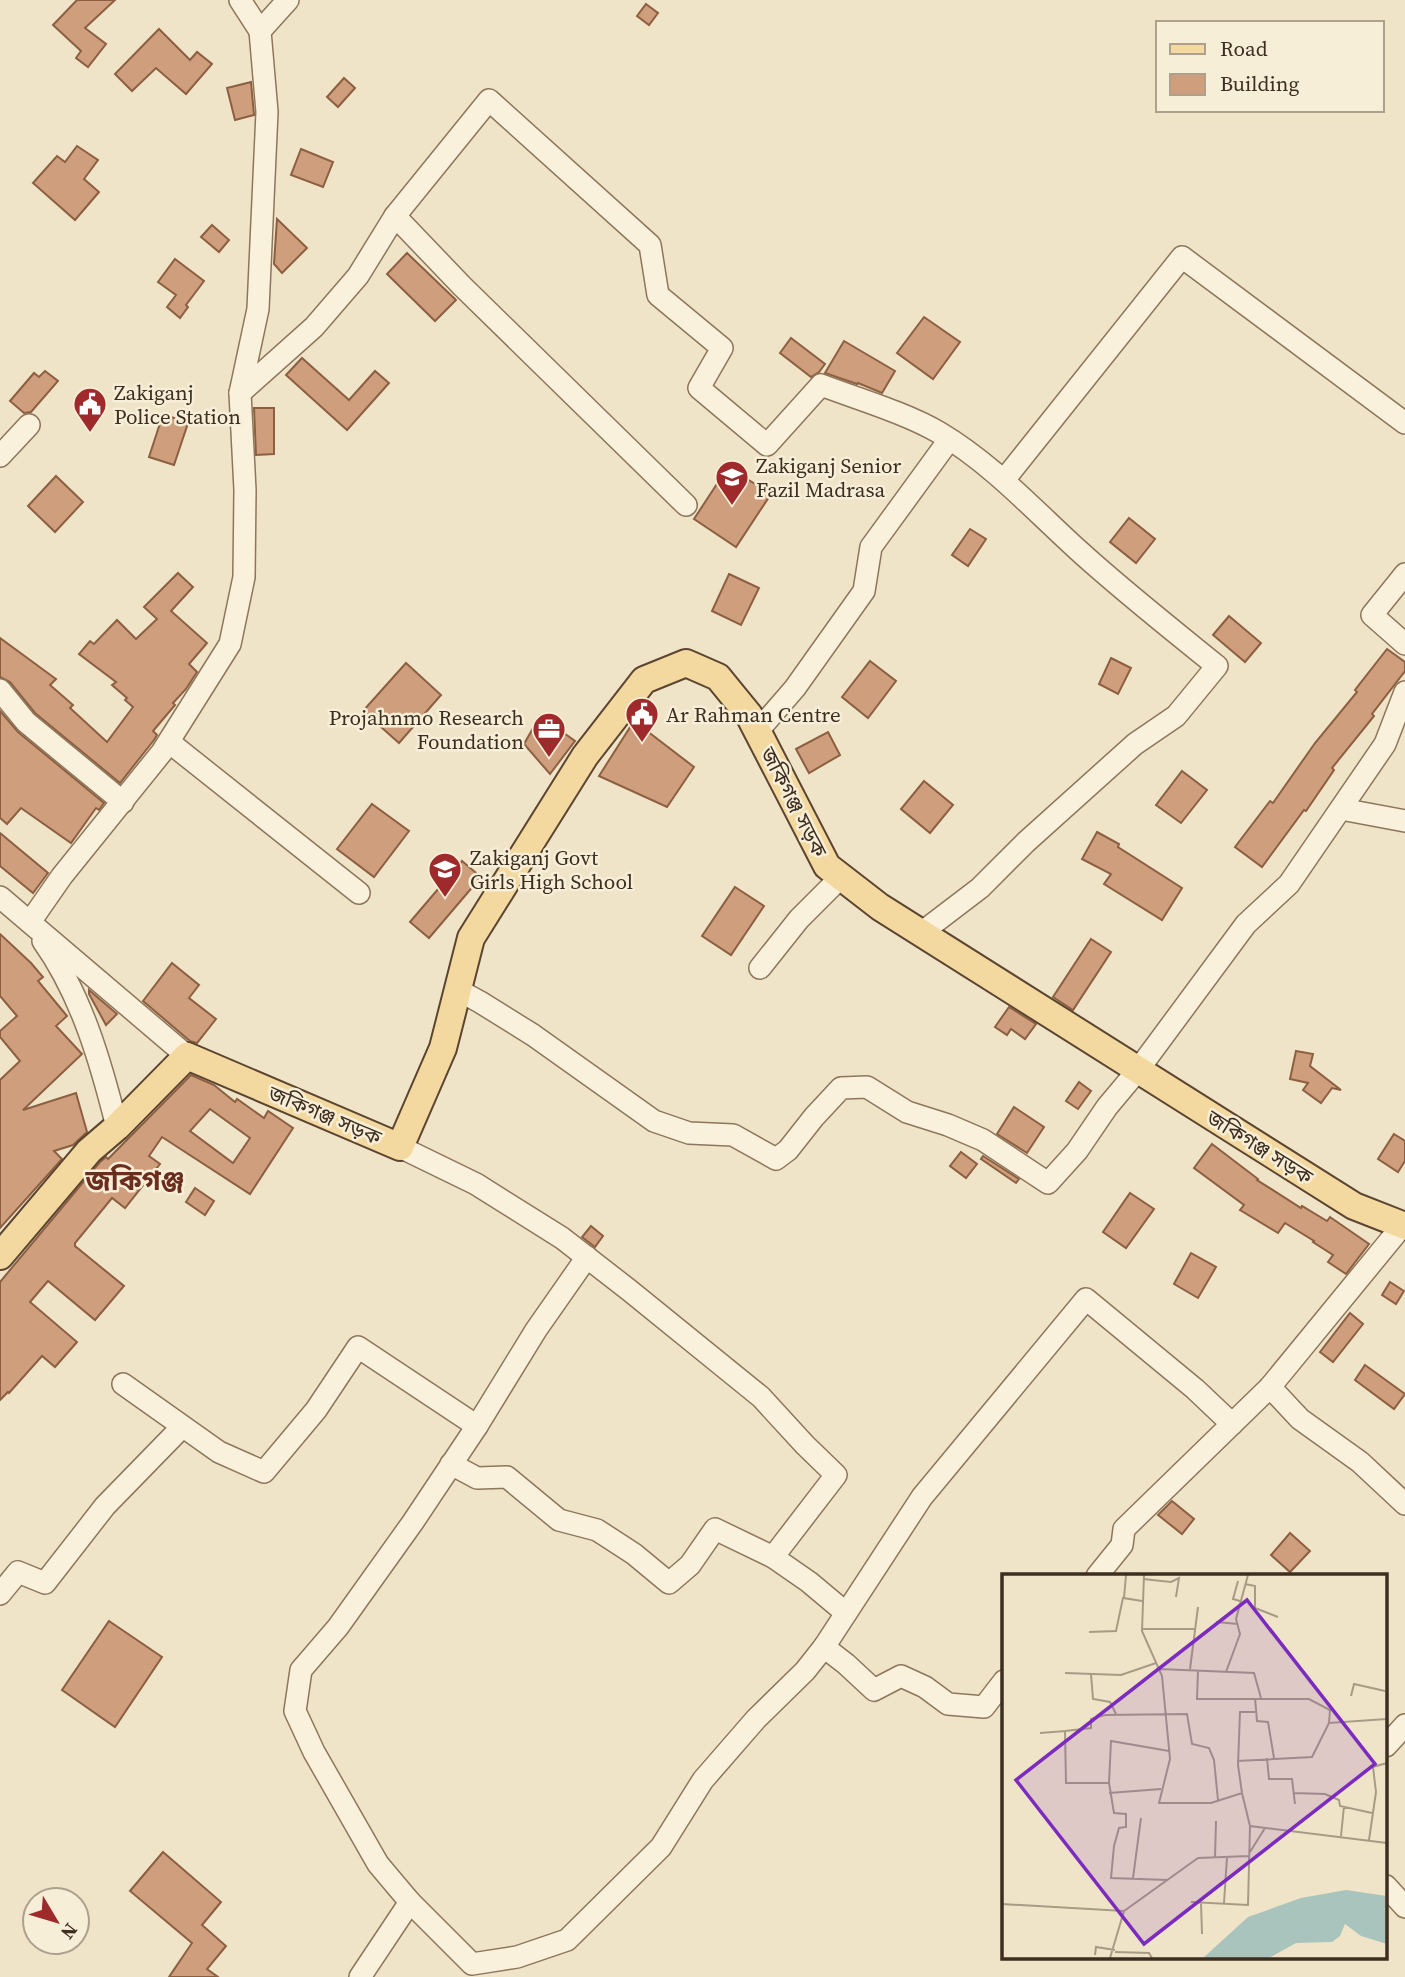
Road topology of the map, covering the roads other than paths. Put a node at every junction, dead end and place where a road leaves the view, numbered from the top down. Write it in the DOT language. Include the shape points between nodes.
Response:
graph roads {
  1 [pos="240,0"];
  2 [pos="288,0"];
  3 [pos="260,30"];
  4 [pos="395,216"];
  5 [pos="240,393"];
  6 [pos="1405,423"];
  7 [pos="29,425"];
  8 [pos="949,440"];
  9 [pos="0,456"];
  10 [pos="1004,480"];
  11 [pos="686,505"];
  12 [pos="1405,573"];
  13 [pos="1405,644"];
  14 [pos="0,690"];
  15 [pos="1405,692"];
  16 [pos="757,732"];
  17 [pos="169,741"];
  18 [pos="123,802"];
  19 [pos="1341,809"];
  20 [pos="1405,821"];
  21 [pos="841,877"];
  22 [pos="359,893"];
  23 [pos="0,897"];
  24 [pos="30,922"];
  25 [pos="920,933"];
  26 [pos="760,968"];
  27 [pos="458,990"];
  28 [pos="187,1056"];
  29 [pos="1138,1070"];
  30 [pos="117,1128"];
  31 [pos="400,1147"];
  32 [pos="1404,1226"];
  33 [pos="0,1256"];
  34 [pos="587,1257"];
  35 [pos="122,1384"];
  36 [pos="1270,1387"];
  37 [pos="1232,1424"];
  38 [pos="477,1426"];
  39 [pos="182,1427"];
  40 [pos="451,1464"];
  41 [pos="1405,1504"];
  42 [pos="773,1557"];
  43 [pos="1107,1573"];
  44 [pos="0,1594"];
  45 [pos="846,1613"];
  46 [pos="824,1647"];
  47 [pos="1002,1684"];
  48 [pos="1405,1726"];
  49 [pos="1388,1744"];
  50 [pos="1388,1888"];
  51 [pos="410,1902"];
  52 [pos="1405,1907"];
  53 [pos="360,1977"];
  1 -- 3 [label="street"];
  2 -- 3 [label="street"];
  3 -- 5 [label="street" via="267,113 258,309"];
  4 -- 5 [label="street" via="358,276 314,327"];
  4 -- 8 [label="street" via="489,100 650,245 658,295 722,348 699,388 767,445 821,385 891,411"];
  4 -- 11 [label="street"];
  5 -- 17 [label="street" via="244,577 233,631 230,644"];
  6 -- 10 [label="street" via="1182,257"];
  7 -- 9 [label="street"];
  8 -- 10 [label="street"];
  8 -- 16 [label="street" via="871,547 863,591 795,688"];
  10 -- 25 [label="street" via="1087,558 1217,666 1176,716 1135,744 980,888"];
  12 -- 13 [label="street" via="1372,615"];
  14 -- 18 [label="street" via="26,722"];
  15 -- 19 [label="street" via="1385,744"];
  16 -- 21 [label="main road, জকিগঞ্জ সড়ক" via="827,866"];
  16 -- 27 [label="main road, জকিগঞ্জ সড়ক" via="718,677 686,663 645,680 586,756 471,938"];
  17 -- 18 [label="street"];
  17 -- 22 [label="street"];
  18 -- 24 [label="street"];
  19 -- 20 [label="street"];
  19 -- 29 [label="street" via="1289,884 1246,924"];
  21 -- 25 [label="main road, জকিগঞ্জ সড়ক"];
  21 -- 26 [label="street"];
  23 -- 24 [label="street"];
  24 -- 28 [label="street"];
  24 -- 30 [label="street" via="73,991 106,1080"];
  25 -- 29 [label="main road, জকিগঞ্জ সড়ক"];
  27 -- 29 [label="street" via="533,1035 654,1121 689,1133 733,1135 776,1159 841,1088 867,1087 907,1112 983,1140 1048,1183"];
  27 -- 31 [label="main road, জকিগঞ্জ সড়ক" via="443,1048"];
  28 -- 30 [label="main road"];
  28 -- 31 [label="main road, জকিগঞ্জ সড়ক"];
  29 -- 32 [label="main road, জকিগঞ্জ সড়ক" via="1354,1206"];
  30 -- 33 [label="main road" via="89,1151"];
  31 -- 34 [label="street" via="475,1184"];
  32 -- 36 [label="street"];
  34 -- 38 [label="street"];
  34 -- 42 [label="street" via="761,1397 836,1475"];
  35 -- 39 [label="street"];
  36 -- 37 [label="street"];
  36 -- 41 [label="street" via="1300,1419 1360,1462"];
  37 -- 43 [label="street" via="1124,1528 1122,1545"];
  37 -- 45 [label="street" via="1086,1299 922,1497"];
  38 -- 39 [label="street" via="358,1347 316,1410 264,1472 219,1452"];
  38 -- 40 [label="street"];
  39 -- 44 [label="street" via="105,1506 45,1583 18,1572"];
  40 -- 42 [label="street" via="477,1478 507,1476 559,1520 597,1530 669,1583 690,1565 715,1529"];
  40 -- 51 [label="street" via="338,1627 300,1670 295,1710 378,1864"];
  42 -- 45 [label="street"];
  45 -- 46 [label="street"];
  46 -- 47 [label="street" via="874,1690 901,1676 948,1704 984,1707"];
  46 -- 51 [label="street" via="703,1780 661,1847 567,1940 517,1957 472,1964"];
  48 -- 49 [label="street"];
  50 -- 52 [label="street"];
  51 -- 53 [label="street"];
}
